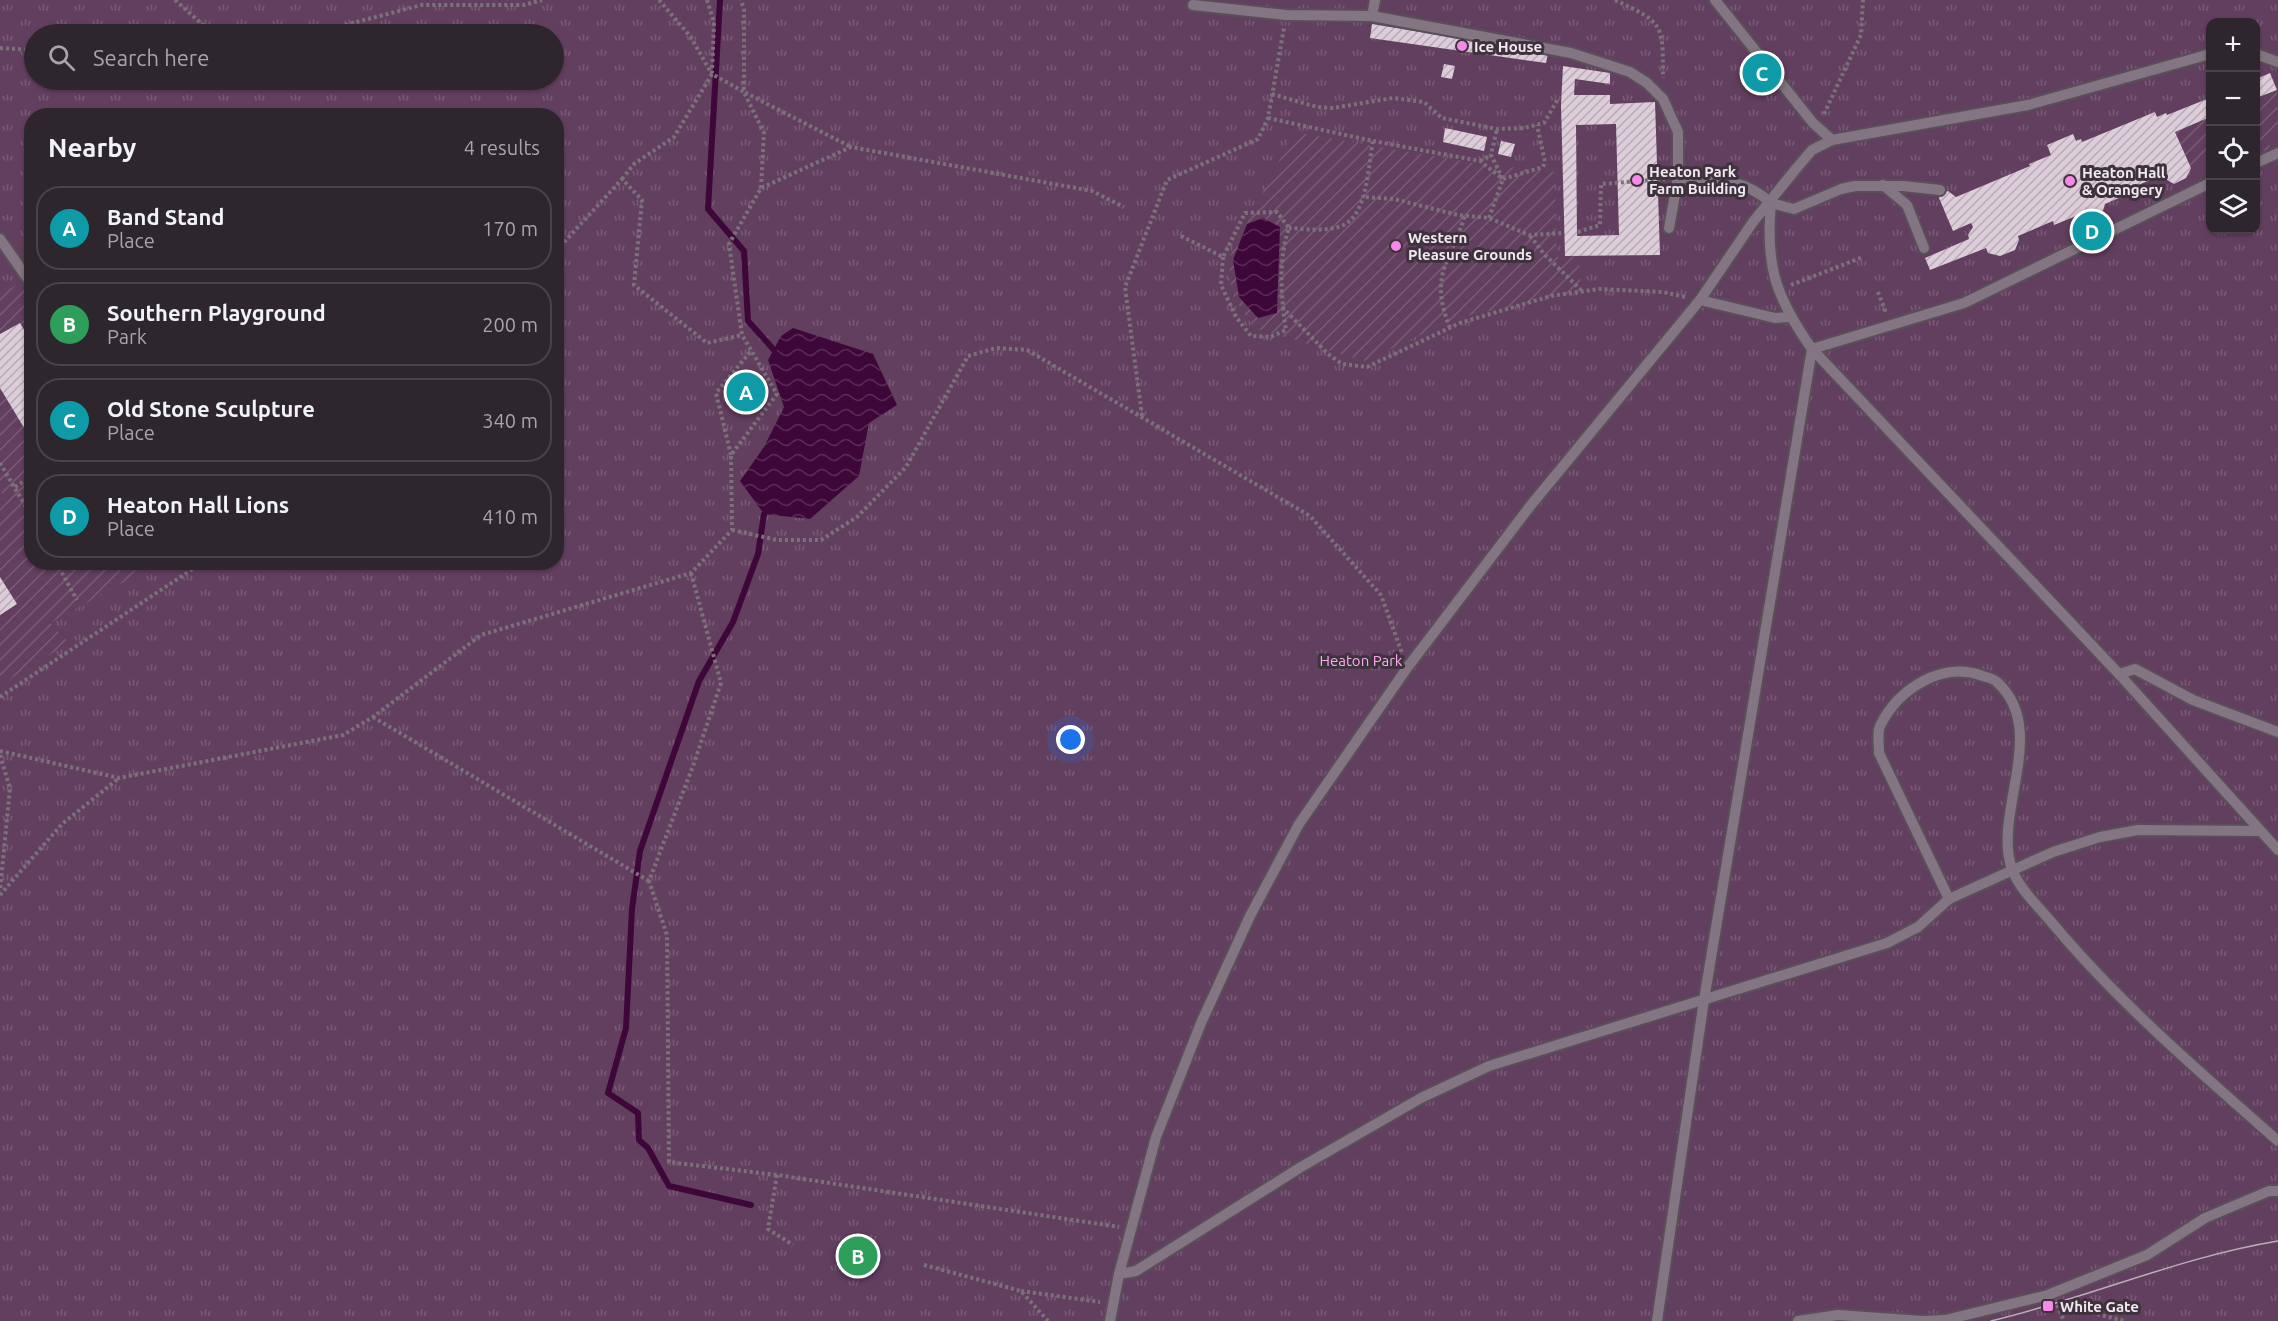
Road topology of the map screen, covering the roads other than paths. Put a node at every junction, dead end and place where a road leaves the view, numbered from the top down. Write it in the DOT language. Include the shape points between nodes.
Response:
graph roads {
  1 [pos="1375,0"];
  2 [pos="1715,0"];
  3 [pos="1193,5"];
  4 [pos="1372,16"];
  5 [pos="2206,55"];
  6 [pos="2260,55"];
  7 [pos="2278,62"];
  8 [pos="1832,140"];
  9 [pos="2278,153"];
  10 [pos="2260,161"];
  11 [pos="1678,178"];
  12 [pos="1883,185"];
  13 [pos="2206,185"];
  14 [pos="1940,190"];
  15 [pos="1771,203"];
  16 [pos="1669,228"];
  17 [pos="0,238"];
  18 [pos="1924,248"];
  19 [pos="24,273"];
  20 [pos="1700,300"];
  21 [pos="1789,317"];
  22 [pos="1812,350"];
  23 [pos="2119,674"];
  24 [pos="2278,732"];
  25 [pos="2259,831"];
  26 [pos="2278,849"];
  27 [pos="2012,870"];
  28 [pos="1949,899"];
  29 [pos="1704,1000"];
  30 [pos="2278,1141"];
  31 [pos="2278,1191"];
  32 [pos="1119,1274"];
  33 [pos="1110,1321"];
  34 [pos="1657,1321"];
  35 [pos="1797,1321"];
  1 -- 4 [label="lane"];
  2 -- 8 [label="lane" via="1813,123"];
  3 -- 4 [label="lane" via="1286,15"];
  4 -- 11 [label="lane" via="1601,61 1630,72 1663,99 1678,132"];
  5 -- 8 [label="lane" via="2028,105"];
  6 -- 7 [label="lane"];
  8 -- 15 [label="lane" via="1812,150"];
  9 -- 10 [label="lane"];
  11 -- 15 [label="lane" via="1744,185 1755,188"];
  11 -- 16 [label="lane"];
  12 -- 14 [label="lane"];
  12 -- 15 [label="lane" via="1841,189 1794,209"];
  12 -- 18 [label="lane" via="1907,205"];
  13 -- 22 [label="lane" via="1964,303"];
  15 -- 20 [label="lane"];
  15 -- 21 [label="lane" via="1770,261"];
  17 -- 19 [label="lane"];
  20 -- 21 [label="lane" via="1775,318"];
  20 -- 32 [label="lane" via="1538,496 1407,668 1299,824 1250,916 1201,1023 1156,1137"];
  21 -- 22 [label="lane"];
  22 -- 23 [label="lane"];
  22 -- 29 [label="lane"];
  23 -- 24 [label="lane" via="2135,669 2193,700"];
  23 -- 25 [label="lane"];
  25 -- 26 [label="lane"];
  25 -- 27 [label="lane" via="2138,830 2100,837"];
  27 -- 28 [label="lane"];
  27 -- 28 [label="lane" via="2009,838 2019,760 2017,708 1996,681 1966,671 1941,672 1904,696 1890,712 1879,728 1879,753"];
  27 -- 30 [label="lane" via="2072,948 2153,1029"];
  28 -- 29 [label="lane" via="1918,927 1887,943"];
  29 -- 32 [label="lane" via="1489,1066 1301,1167 1136,1271"];
  29 -- 34 [label="lane"];
  31 -- 35 [label="lane" via="2269,1191 2205,1218 2147,1254 2048,1295 1945,1320 1838,1315"];
  32 -- 33 [label="lane"];
}
